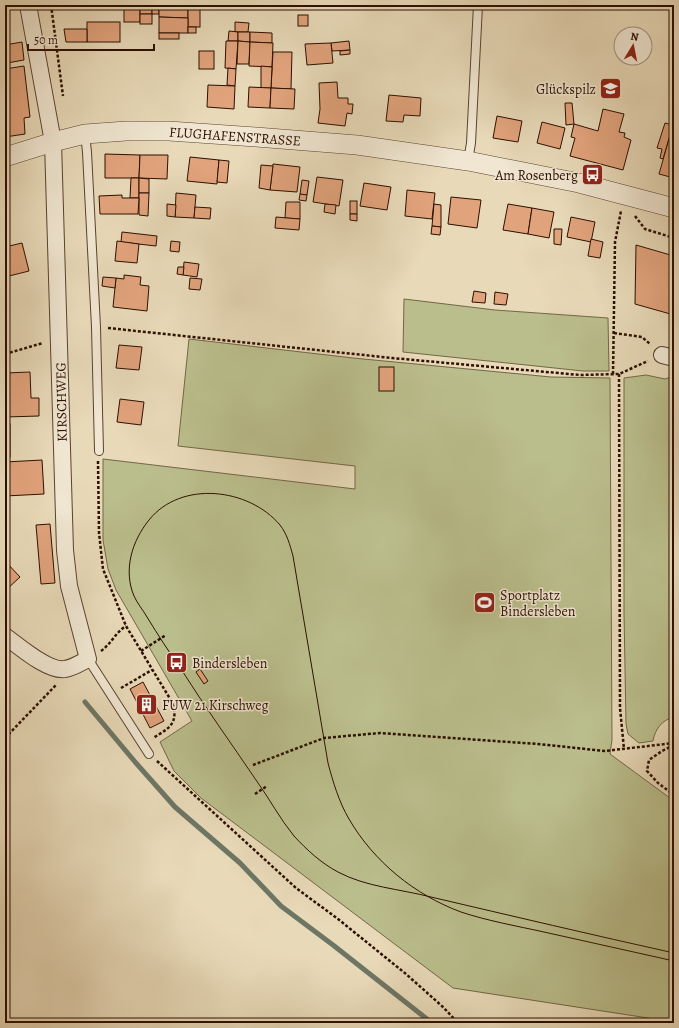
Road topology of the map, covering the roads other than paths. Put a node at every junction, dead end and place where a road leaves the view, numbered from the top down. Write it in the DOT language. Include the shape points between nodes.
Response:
graph roads {
  1 [pos="28,5"];
  2 [pos="478,5"];
  3 [pos="84,134"];
  4 [pos="53,142"];
  5 [pos="5,157"];
  6 [pos="468,161"];
  7 [pos="674,208"];
  8 [pos="99,451"];
  9 [pos="5,636"];
  10 [pos="88,659"];
  11 [pos="150,754"];
  1 -- 4 [label="street"];
  2 -- 6 [label="lane" via="472,143"];
  3 -- 4 [label="street, FLUGHAFENSTRASSE"];
  3 -- 6 [label="street, FLUGHAFENSTRASSE" via="154,131 256,136 357,145"];
  3 -- 8 [label="lane" via="96,327"];
  4 -- 5 [label="street, FLUGHAFENSTRASSE"];
  4 -- 10 [label="street, KIRSCHWEG" via="65,550 69,586"];
  6 -- 7 [label="street, FLUGHAFENSTRASSE" via="579,183"];
  9 -- 10 [label="street" via="50,666 65,670"];
  10 -- 11 [label="lane"];
}
